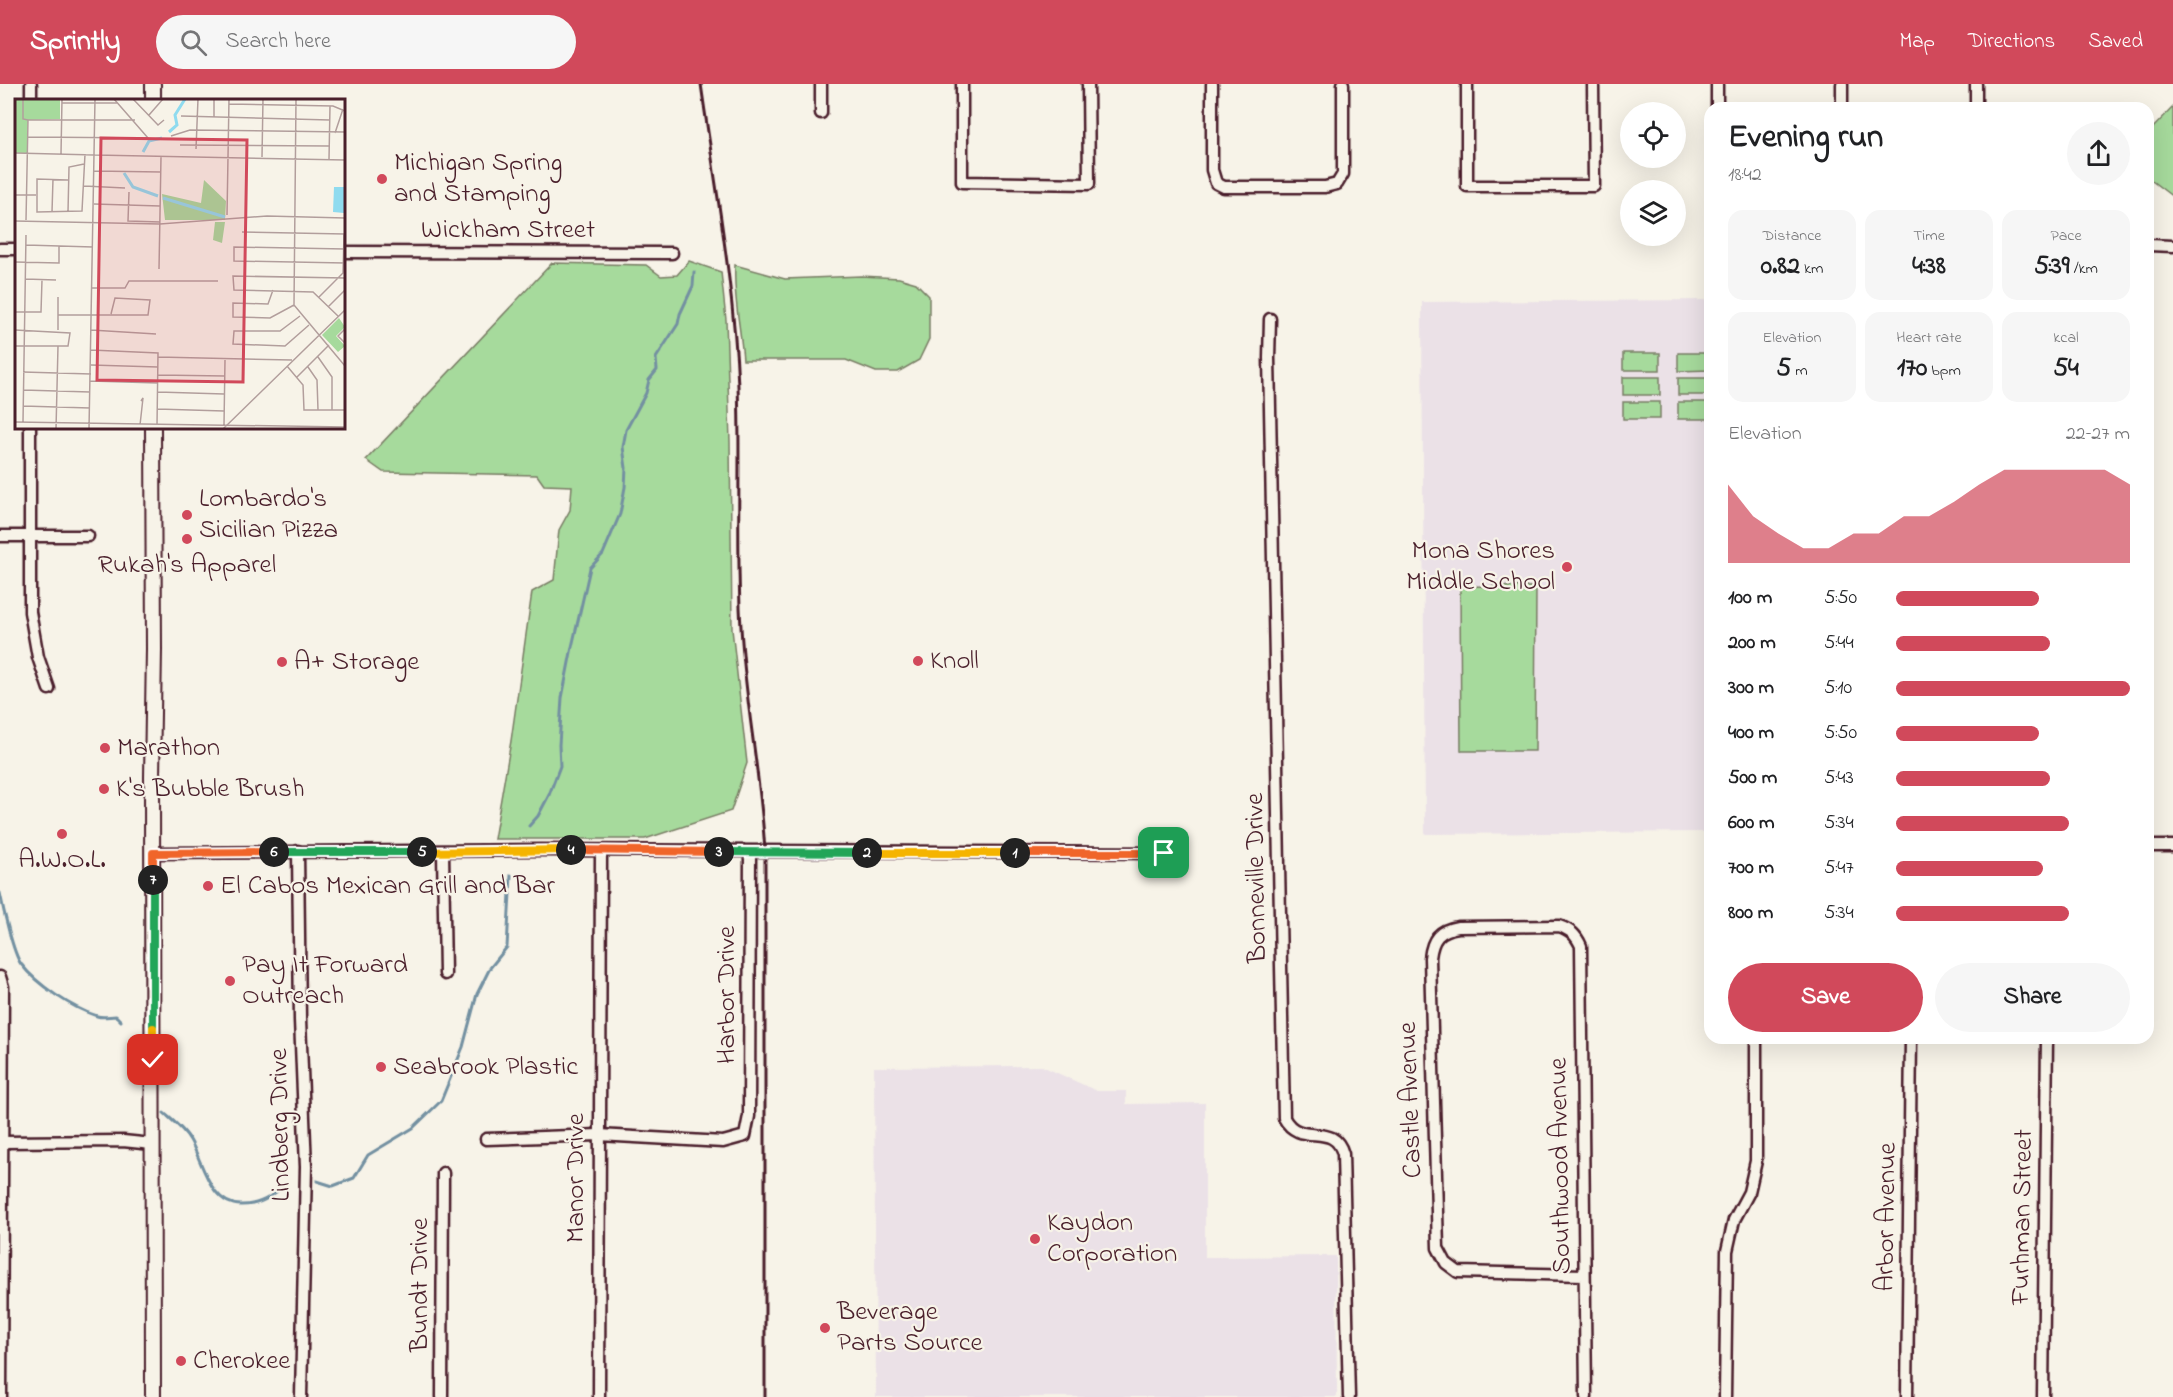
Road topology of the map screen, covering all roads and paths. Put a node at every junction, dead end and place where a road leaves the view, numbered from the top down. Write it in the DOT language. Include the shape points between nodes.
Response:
graph roads {
  1 [pos="821,84"];
  2 [pos="962,84"];
  3 [pos="1088,84"];
  4 [pos="1212,84"];
  5 [pos="1343,84"];
  6 [pos="1467,84"];
  7 [pos="1593,84"];
  8 [pos="1717,84"];
  9 [pos="1842,84"];
  10 [pos="1976,84"];
  11 [pos="1717,102"];
  12 [pos="1842,102"];
  13 [pos="1976,102"];
  14 [pos="821,112"];
  15 [pos="2154,245"];
  16 [pos="2173,246"];
  17 [pos="345,252"];
  18 [pos="672,253"];
  19 [pos="1270,319"];
  20 [pos="30,429"];
  21 [pos="153,429"];
  22 [pos="0,536"];
  23 [pos="30,536"];
  24 [pos="88,536"];
  25 [pos="49,689"];
  26 [pos="2154,846"];
  27 [pos="2173,846"];
  28 [pos="601,850"];
  29 [pos="298,851"];
  30 [pos="443,852"];
  31 [pos="750,852"];
  32 [pos="153,853"];
  33 [pos="1173,853"];
  34 [pos="1576,936"];
  35 [pos="445,974"];
  36 [pos="0,977"];
  37 [pos="1756,1044"];
  38 [pos="1911,1044"];
  39 [pos="2047,1044"];
  40 [pos="599,1136"];
  41 [pos="486,1139"];
  42 [pos="2,1142"];
  43 [pos="153,1144"];
  44 [pos="443,1173"];
  45 [pos="1584,1275"];
  46 [pos="1,1397"];
  47 [pos="153,1397"];
  48 [pos="301,1397"];
  49 [pos="442,1397"];
  50 [pos="599,1397"];
  51 [pos="1348,1397"];
  52 [pos="1586,1397"];
  53 [pos="1725,1397"];
  54 [pos="1907,1397"];
  55 [pos="2043,1397"];
  1 -- 14 [label="street"];
  2 -- 3 [label="street" via="962,182 1089,184"];
  4 -- 5 [label="street" via="1212,177 1216,183 1224,187 1331,187 1341,182 1343,174"];
  6 -- 7 [label="street" via="1467,186 1594,186"];
  8 -- 11 [label="street"];
  9 -- 12 [label="street"];
  10 -- 13 [label="street"];
  15 -- 16 [label="street"];
  17 -- 18 [label="street, Wickham Street"];
  19 -- 51 [label="street, Bonneville Drive" via="1284,1118 1298,1132 1333,1138 1340,1143 1343,1154"];
  20 -- 23 [label="street"];
  21 -- 32 [label="main road"];
  22 -- 23 [label="street"];
  23 -- 24 [label="street"];
  23 -- 25 [label="street" via="30,612 38,657"];
  26 -- 27 [label="street"];
  28 -- 30 [label="street"];
  28 -- 31 [label="street"];
  28 -- 40 [label="street, Manor Drive"];
  29 -- 30 [label="street"];
  29 -- 32 [label="street"];
  29 -- 48 [label="street, Lindberg Drive" via="306,1167"];
  30 -- 35 [label="street"];
  31 -- 33 [label="street"];
  31 -- 40 [label="street, Harbor Drive" via="749,1116 745,1136 723,1142"];
  32 -- 43 [label="main road"];
  34 -- 45 [label="street, Southwood Avenue" via="1581,946"];
  34 -- 45 [label="street, Castle Avenue" via="1559,926 1458,927 1438,935 1430,958 1438,1248 1446,1263 1458,1272"];
  36 -- 42 [label="street"];
  37 -- 53 [label="street" via="1756,1161 1749,1192 1732,1225 1727,1251"];
  38 -- 54 [label="street, Arbor Avenue"];
  39 -- 55 [label="street, Furhman Street"];
  40 -- 41 [label="street"];
  40 -- 50 [label="street, Manor Drive"];
  42 -- 43 [label="street"];
  42 -- 46 [label="street"];
  43 -- 47 [label="main road"];
  44 -- 49 [label="street, Bundt Drive"];
  45 -- 52 [label="street, Southwood Avenue"];
}
